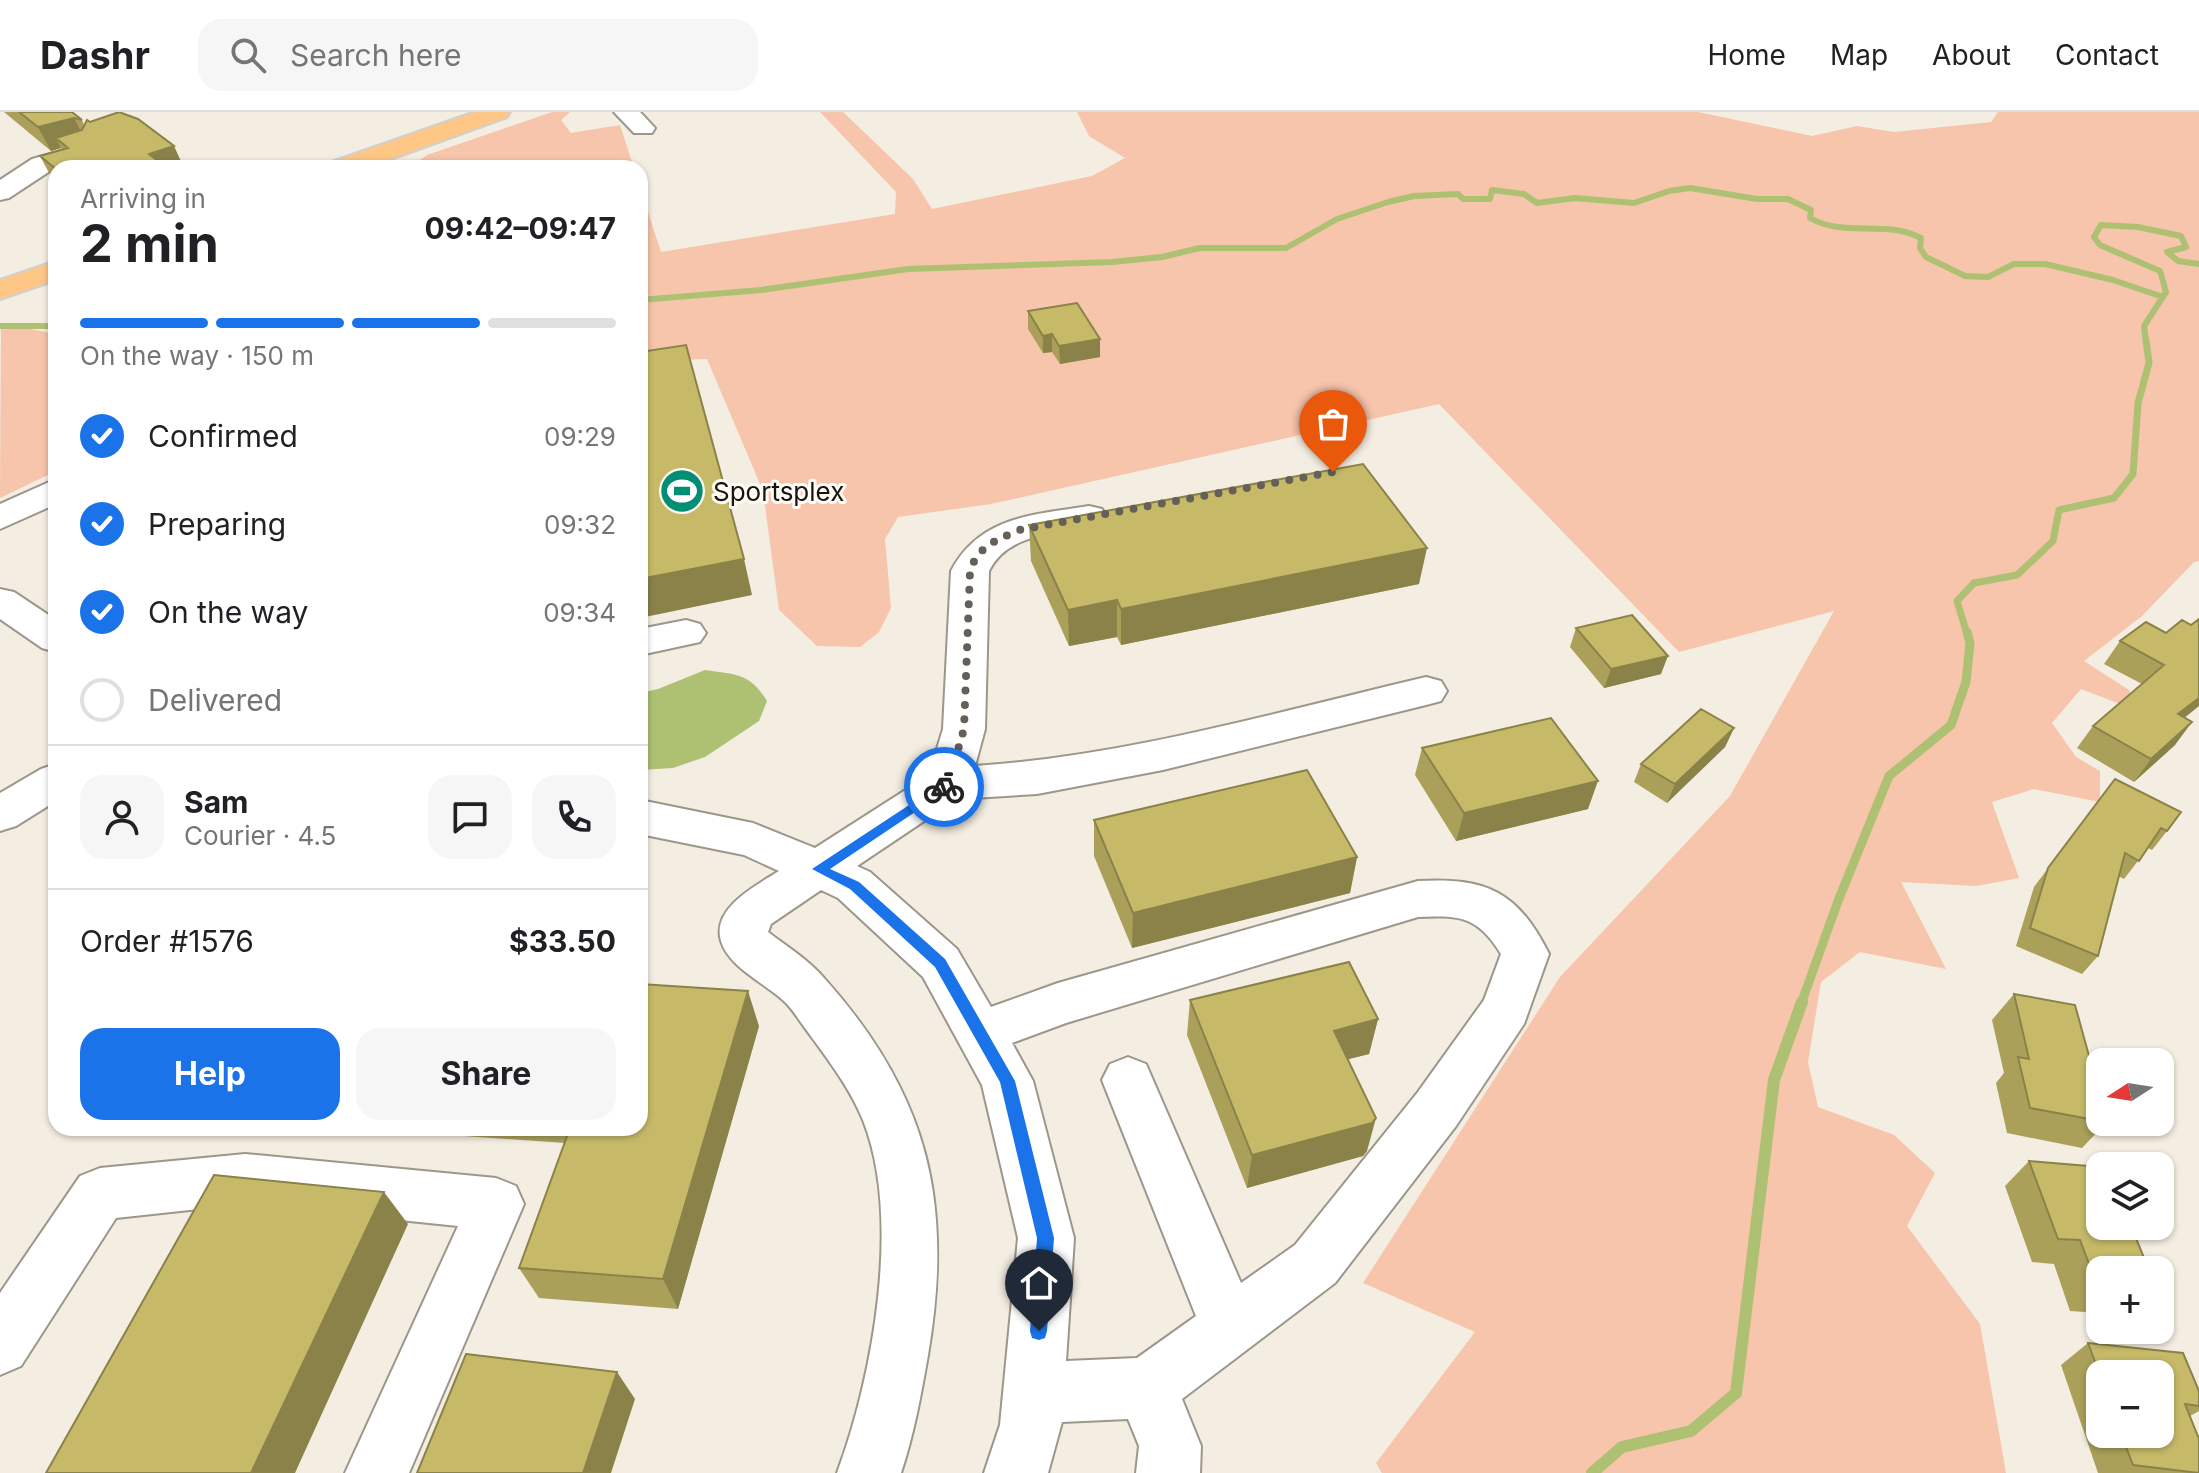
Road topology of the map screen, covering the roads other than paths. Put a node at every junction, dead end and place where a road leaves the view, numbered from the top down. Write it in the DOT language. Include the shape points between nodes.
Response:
graph roads {
  1 [pos="498,112"];
  2 [pos="87,152"];
  3 [pos="59,160"];
  4 [pos="363,160"];
  5 [pos="48,163"];
  6 [pos="0,192"];
  7 [pos="48,273"];
  8 [pos="0,290"];
  9 [pos="48,494"];
  10 [pos="1116,512"];
  11 [pos="0,518"];
  12 [pos="48,597"];
  13 [pos="11,609"];
  14 [pos="686,633"];
  15 [pos="48,634"];
  16 [pos="648,640"];
  17 [pos="1426,691"];
  18 [pos="948,784"];
  19 [pos="48,785"];
  20 [pos="0,814"];
  21 [pos="648,819"];
  22 [pos="819,869"];
  23 [pos="980,1033"];
  24 [pos="1128,1080"];
  25 [pos="1230,1327"];
  26 [pos="0,1345"];
  27 [pos="1147,1388"];
  28 [pos="1034,1393"];
  29 [pos="377,1473"];
  30 [pos="869,1473"];
  31 [pos="1016,1473"];
  32 [pos="1168,1473"];
  1 -- 4 [label="main road"];
  2 -- 3 [label="street"];
  5 -- 6 [label="street"];
  7 -- 8 [label="main road"];
  9 -- 11 [label="street"];
  10 -- 18 [label="street" via="1019,530 975,556 970,571 964,729"];
  12 -- 13 [label="street"];
  13 -- 15 [label="street"];
  14 -- 16 [label="street"];
  17 -- 18 [label="street" via="1163,755 1037,778"];
  18 -- 22 [label="street"];
  19 -- 20 [label="street"];
  21 -- 22 [label="street" via="753,840"];
  22 -- 23 [label="street" via="854,885 940,963"];
  22 -- 30 [label="street" via="754,911 743,934 805,990 839,1031 890,1120 903,1169 911,1238 905,1316 883,1434"];
  23 -- 25 [label="street" via="1058,1004 1418,899 1456,897 1499,913 1525,954 1506,1009 1437,1109 1315,1264"];
  23 -- 28 [label="street" via="1007,1081 1046,1238"];
  24 -- 25 [label="street"];
  25 -- 27 [label="street"];
  26 -- 29 [label="street" via="100,1194 245,1179 496,1204"];
  27 -- 28 [label="street"];
  27 -- 32 [label="street" via="1170,1446"];
  28 -- 31 [label="street" via="1031,1425"];
}
